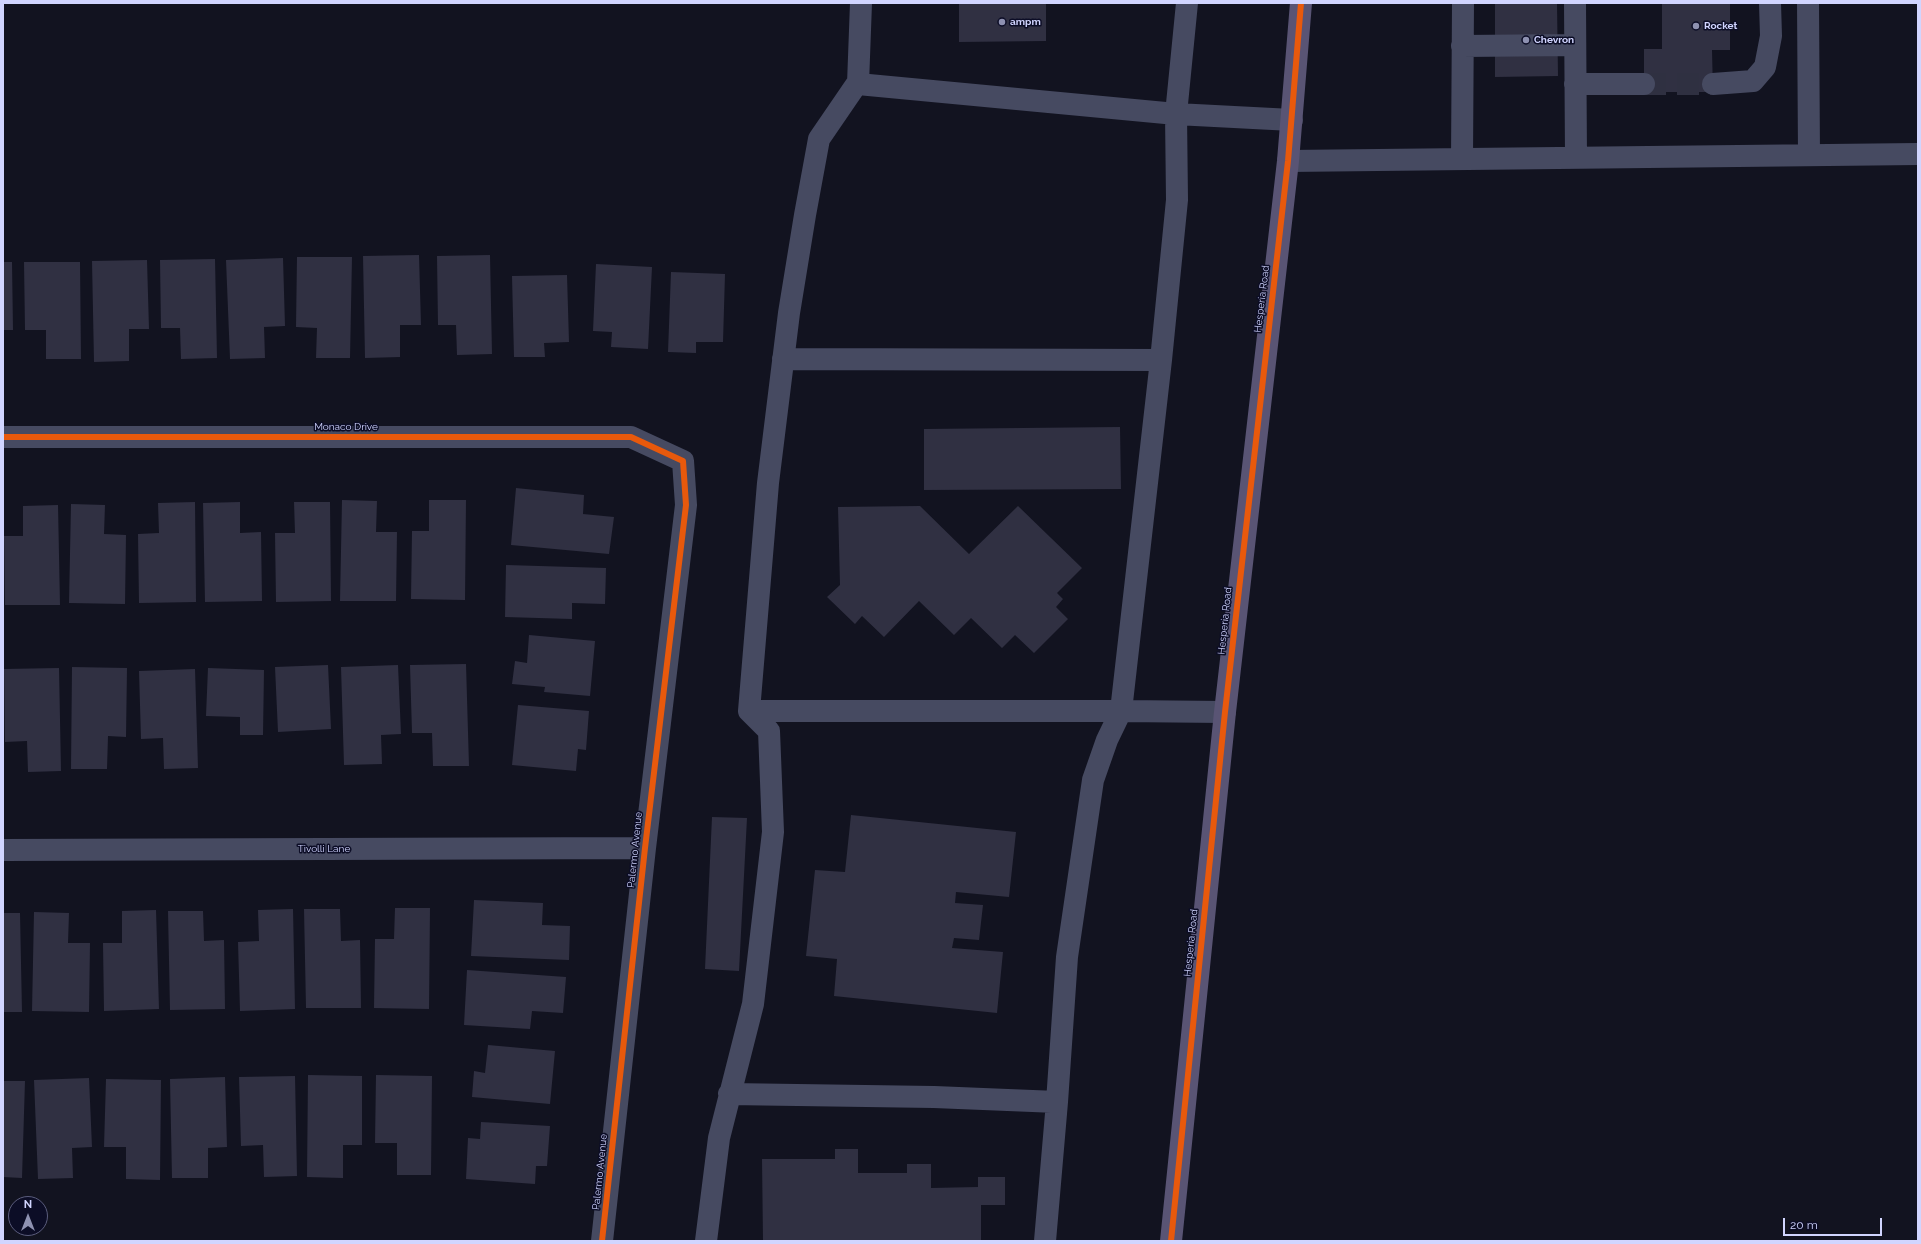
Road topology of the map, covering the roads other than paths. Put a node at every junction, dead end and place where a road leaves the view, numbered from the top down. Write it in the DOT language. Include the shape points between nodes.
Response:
graph roads {
  1 [pos="861,3"];
  2 [pos="1187,3"];
  3 [pos="1301,3"];
  4 [pos="1463,3"];
  5 [pos="1575,3"];
  6 [pos="1770,3"];
  7 [pos="1808,3"];
  8 [pos="1575,45"];
  9 [pos="1462,46"];
  10 [pos="858,82"];
  11 [pos="1576,84"];
  12 [pos="1644,84"];
  13 [pos="1713,84"];
  14 [pos="1176,114"];
  15 [pos="1292,120"];
  16 [pos="1918,154"];
  17 [pos="1809,155"];
  18 [pos="1576,158"];
  19 [pos="1462,159"];
  20 [pos="1288,161"];
  21 [pos="783,359"];
  22 [pos="1161,360"];
  23 [pos="3,437"];
  24 [pos="682,461"];
  25 [pos="749,711"];
  26 [pos="1121,711"];
  27 [pos="1225,712"];
  28 [pos="645,848"];
  29 [pos="3,850"];
  30 [pos="729,1094"];
  31 [pos="1057,1102"];
  32 [pos="602,1241"];
  33 [pos="706,1241"];
  34 [pos="1045,1241"];
  35 [pos="1171,1241"];
  1 -- 10 [label="street"];
  2 -- 14 [label="street"];
  3 -- 15 [label="main road, Hesperia Road"];
  4 -- 9 [label="street"];
  5 -- 8 [label="street"];
  6 -- 13 [label="street" via="1771,36 1765,67 1752,81"];
  7 -- 17 [label="street"];
  8 -- 9 [label="street"];
  8 -- 11 [label="street"];
  9 -- 19 [label="street"];
  10 -- 14 [label="street"];
  10 -- 21 [label="street" via="819,139"];
  11 -- 12 [label="street"];
  11 -- 18 [label="street"];
  14 -- 15 [label="street"];
  14 -- 22 [label="street" via="1177,200"];
  15 -- 20 [label="main road, Hesperia Road"];
  16 -- 17 [label="street"];
  17 -- 18 [label="street"];
  18 -- 19 [label="street"];
  19 -- 20 [label="street"];
  20 -- 27 [label="main road, Hesperia Road"];
  21 -- 22 [label="street"];
  21 -- 25 [label="street" via="768,483"];
  22 -- 26 [label="street"];
  23 -- 24 [label="street, Monaco Drive" via="631,437"];
  24 -- 28 [label="street, Palermo Avenue" via="686,505"];
  25 -- 26 [label="street"];
  25 -- 30 [label="street" via="769,731 773,832 753,1004"];
  26 -- 27 [label="street"];
  26 -- 31 [label="street" via="1107,740 1093,780 1067,957"];
  27 -- 35 [label="main road, Hesperia Road"];
  28 -- 29 [label="street, Tivolli Lane"];
  28 -- 32 [label="street, Palermo Avenue"];
  30 -- 31 [label="street"];
  30 -- 33 [label="street" via="719,1138"];
  31 -- 34 [label="street"];
}
